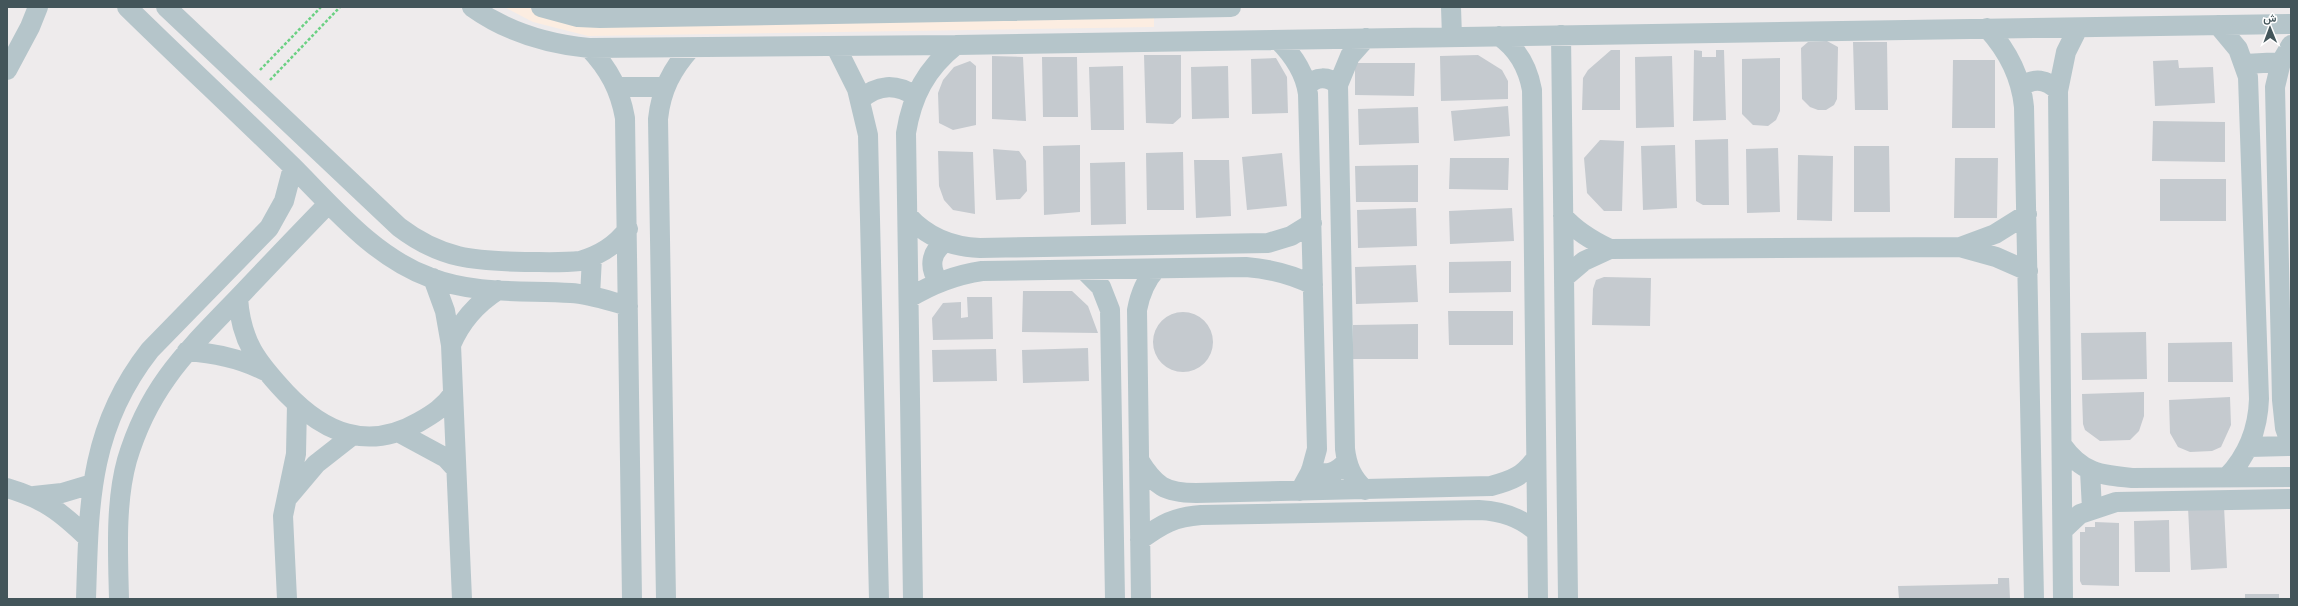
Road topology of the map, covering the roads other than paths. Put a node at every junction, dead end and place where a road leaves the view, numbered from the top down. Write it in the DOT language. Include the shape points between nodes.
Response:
graph roads {
  1 [pos="38,7"];
  2 [pos="127,7"];
  3 [pos="166,7"];
  4 [pos="472,7"];
  5 [pos="541,7"];
  6 [pos="1213,7"];
  7 [pos="1231,7"];
  8 [pos="1452,7"];
  9 [pos="1087,8"];
  10 [pos="1025,10"];
  11 [pos="2291,24"];
  12 [pos="2218,25"];
  13 [pos="1987,28"];
  14 [pos="2078,28"];
  15 [pos="1561,35"];
  16 [pos="1499,36"];
  17 [pos="1452,37"];
  18 [pos="1366,38"];
  19 [pos="1278,40"];
  20 [pos="1026,44"];
  21 [pos="956,45"];
  22 [pos="2291,45"];
  23 [pos="836,47"];
  24 [pos="589,48"];
  25 [pos="691,48"];
  26 [pos="220,60"];
  27 [pos="2281,62"];
  28 [pos="2245,64"];
  29 [pos="7,70"];
  30 [pos="200,79"];
  31 [pos="1338,85"];
  32 [pos="1307,86"];
  33 [pos="617,87"];
  34 [pos="665,87"];
  35 [pos="2021,87"];
  36 [pos="1532,90"];
  37 [pos="1561,90"];
  38 [pos="2058,91"];
  39 [pos="915,96"];
  40 [pos="860,100"];
  41 [pos="293,167"];
  42 [pos="2276,199"];
  43 [pos="328,204"];
  44 [pos="2027,214"];
  45 [pos="2291,214"];
  46 [pos="908,216"];
  47 [pos="1563,216"];
  48 [pos="1312,224"];
  49 [pos="628,229"];
  50 [pos="945,242"];
  51 [pos="1268,243"];
  52 [pos="1960,247"];
  53 [pos="1610,249"];
  54 [pos="592,258"];
  55 [pos="1156,269"];
  56 [pos="1268,269"];
  57 [pos="1084,270"];
  58 [pos="2028,271"];
  59 [pos="2284,273"];
  60 [pos="433,278"];
  61 [pos="1564,278"];
  62 [pos="938,282"];
  63 [pos="1313,285"];
  64 [pos="498,290"];
  65 [pos="590,296"];
  66 [pos="238,298"];
  67 [pos="909,298"];
  68 [pos="628,306"];
  69 [pos="1110,310"];
  70 [pos="1137,310"];
  71 [pos="451,345"];
  72 [pos="187,351"];
  73 [pos="140,363"];
  74 [pos="265,371"];
  75 [pos="164,380"];
  76 [pos="453,394"];
  77 [pos="297,404"];
  78 [pos="398,432"];
  79 [pos="353,435"];
  80 [pos="630,442"];
  81 [pos="664,442"];
  82 [pos="2062,445"];
  83 [pos="2291,446"];
  84 [pos="2249,447"];
  85 [pos="1536,458"];
  86 [pos="1139,460"];
  87 [pos="1346,462"];
  88 [pos="456,469"];
  89 [pos="1311,470"];
  90 [pos="2090,471"];
  91 [pos="2227,477"];
  92 [pos="2291,477"];
  93 [pos="92,484"];
  94 [pos="1491,486"];
  95 [pos="7,488"];
  96 [pos="1365,490"];
  97 [pos="1170,491"];
  98 [pos="1300,491"];
  99 [pos="34,496"];
  100 [pos="2291,499"];
  101 [pos="286,501"];
  102 [pos="2092,508"];
  103 [pos="1492,511"];
  104 [pos="1169,521"];
  105 [pos="2063,530"];
  106 [pos="1537,532"];
  107 [pos="88,538"];
  108 [pos="1140,540"];
  109 [pos="86,599"];
  110 [pos="119,599"];
  111 [pos="287,599"];
  112 [pos="462,599"];
  113 [pos="632,599"];
  114 [pos="666,599"];
  115 [pos="879,599"];
  116 [pos="913,599"];
  117 [pos="1115,599"];
  118 [pos="1141,599"];
  119 [pos="1538,599"];
  120 [pos="1568,599"];
  121 [pos="2034,599"];
  122 [pos="2063,599"];
  1 -- 29 [label="street"];
  2 -- 30 [label="street"];
  3 -- 26 [label="street"];
  4 -- 24 [label="street" via="509,29 562,45"];
  5 -- 10 [label="street" via="578,17 600,18"];
  6 -- 7 [label="street"];
  6 -- 9 [label="street"];
  8 -- 17 [label="street"];
  9 -- 10 [label="street"];
  10 -- 20 [label="street"];
  11 -- 12 [label="street"];
  12 -- 14 [label="street"];
  12 -- 28 [label="street" via="2238,49"];
  13 -- 14 [label="street"];
  13 -- 15 [label="street"];
  13 -- 35 [label="street" via="2006,52"];
  14 -- 38 [label="street" via="2066,52"];
  15 -- 16 [label="street"];
  15 -- 37 [label="street"];
  16 -- 17 [label="street"];
  16 -- 36 [label="street" via="1510,44 1524,65"];
  17 -- 18 [label="street"];
  18 -- 19 [label="street"];
  18 -- 31 [label="street" via="1350,56"];
  19 -- 20 [label="street"];
  19 -- 32 [label="street" via="1295,59"];
  20 -- 21 [label="street"];
  21 -- 23 [label="street"];
  21 -- 39 [label="street" via="931,68"];
  22 -- 27 [label="street"];
  23 -- 25 [label="street"];
  23 -- 40 [label="street" via="848,67"];
  24 -- 25 [label="street"];
  24 -- 33 [label="street"];
  25 -- 34 [label="street" via="674,69"];
  26 -- 30 [label="street"];
  26 -- 54 [label="street" via="415,240 453,256 494,262 568,262"];
  27 -- 28 [label="street"];
  27 -- 42 [label="street" via="2275,87"];
  28 -- 84 [label="street" via="2250,91 2259,399 2256,429"];
  30 -- 41 [label="street"];
  31 -- 32 [label="street" via="1322,78 1311,81"];
  31 -- 87 [label="street"];
  32 -- 48 [label="street"];
  33 -- 34 [label="street"];
  33 -- 49 [label="street" via="625,118"];
  34 -- 81 [label="street" via="658,119"];
  35 -- 38 [label="street" via="2039,80 2050,83"];
  35 -- 44 [label="street" via="2024,107"];
  36 -- 37 [label="street" via="1536,85 1548,82"];
  36 -- 85 [label="street"];
  37 -- 47 [label="street"];
  38 -- 82 [label="street"];
  39 -- 40 [label="street" via="900,88 883,87"];
  39 -- 46 [label="street" via="909,112 906,133"];
  40 -- 115 [label="street" via="868,135"];
  41 -- 43 [label="street"];
  41 -- 73 [label="street" via="284,202 269,228"];
  42 -- 45 [label="street"];
  42 -- 59 [label="street"];
  43 -- 60 [label="street" via="387,254"];
  43 -- 66 [label="street"];
  44 -- 52 [label="street" via="1995,234"];
  44 -- 58 [label="street"];
  46 -- 50 [label="street" via="924,231"];
  46 -- 67 [label="street"];
  47 -- 53 [label="street" via="1571,226"];
  47 -- 61 [label="street"];
  48 -- 51 [label="street" via="1291,236"];
  48 -- 63 [label="street"];
  49 -- 54 [label="street" via="612,246"];
  49 -- 68 [label="street"];
  50 -- 51 [label="street" via="956,246 980,248"];
  50 -- 62 [label="street" via="936,250 932,262 934,276"];
  51 -- 56 [label="street" via="1277,247 1280,256 1277,265"];
  52 -- 53 [label="street"];
  52 -- 58 [label="street" via="1996,257"];
  53 -- 61 [label="street" via="1584,261"];
  54 -- 65 [label="street"];
  55 -- 56 [label="street"];
  55 -- 57 [label="street"];
  55 -- 70 [label="street" via="1142,290"];
  56 -- 63 [label="street"];
  57 -- 62 [label="street" via="982,271"];
  57 -- 69 [label="street" via="1101,287"];
  58 -- 121 [label="street"];
  59 -- 83 [label="street" via="2282,400 2285,428"];
  60 -- 64 [label="street" via="465,287"];
  60 -- 71 [label="street" via="445,311"];
  61 -- 120 [label="street"];
  62 -- 67 [label="street"];
  63 -- 89 [label="street" via="1317,449"];
  64 -- 65 [label="street"];
  64 -- 71 [label="street" via="469,313"];
  65 -- 68 [label="street"];
  66 -- 72 [label="street"];
  66 -- 74 [label="street" via="239,315 248,344"];
  67 -- 116 [label="street"];
  68 -- 80 [label="street"];
  69 -- 70 [label="street" via="1125,306"];
  69 -- 117 [label="street"];
  70 -- 86 [label="street"];
  71 -- 76 [label="street"];
  72 -- 74 [label="street" via="227,356"];
  72 -- 75 [label="street"];
  73 -- 75 [label="street"];
  73 -- 93 [label="street" via="124,388 109,421"];
  74 -- 77 [label="street"];
  75 -- 110 [label="street" via="146,412 127,462 118,545"];
  76 -- 78 [label="street" via="445,405"];
  76 -- 88 [label="street"];
  77 -- 79 [label="street" via="322,424"];
  77 -- 101 [label="street" via="296,454"];
  78 -- 79 [label="street"];
  78 -- 88 [label="street" via="446,458"];
  79 -- 101 [label="street" via="316,464"];
  80 -- 81 [label="street"];
  80 -- 113 [label="street"];
  81 -- 114 [label="street"];
  82 -- 90 [label="street" via="2079,464"];
  82 -- 105 [label="street"];
  83 -- 84 [label="street"];
  84 -- 91 [label="street"];
  85 -- 94 [label="street" via="1527,471 1504,483"];
  85 -- 106 [label="street"];
  86 -- 97 [label="street" via="1158,485"];
  86 -- 108 [label="street"];
  87 -- 89 [label="street" via="1330,473"];
  87 -- 96 [label="street"];
  88 -- 112 [label="street"];
  89 -- 98 [label="street"];
  90 -- 91 [label="street" via="2132,478"];
  90 -- 102 [label="street"];
  91 -- 92 [label="street"];
  93 -- 99 [label="street" via="62,493"];
  93 -- 107 [label="street"];
  94 -- 96 [label="street"];
  94 -- 103 [label="street" via="1498,501"];
  95 -- 99 [label="street"];
  96 -- 98 [label="street"];
  97 -- 98 [label="street" via="1196,494"];
  97 -- 104 [label="street" via="1164,505"];
  99 -- 107 [label="street" via="62,514"];
  100 -- 102 [label="street" via="2129,501"];
  101 -- 111 [label="street" via="283,516"];
  102 -- 105 [label="street" via="2080,514"];
  103 -- 104 [label="street" via="1202,515"];
  103 -- 106 [label="street" via="1516,518"];
  104 -- 108 [label="street"];
  105 -- 122 [label="street"];
  106 -- 119 [label="street"];
  107 -- 109 [label="street"];
  108 -- 118 [label="street"];
}
